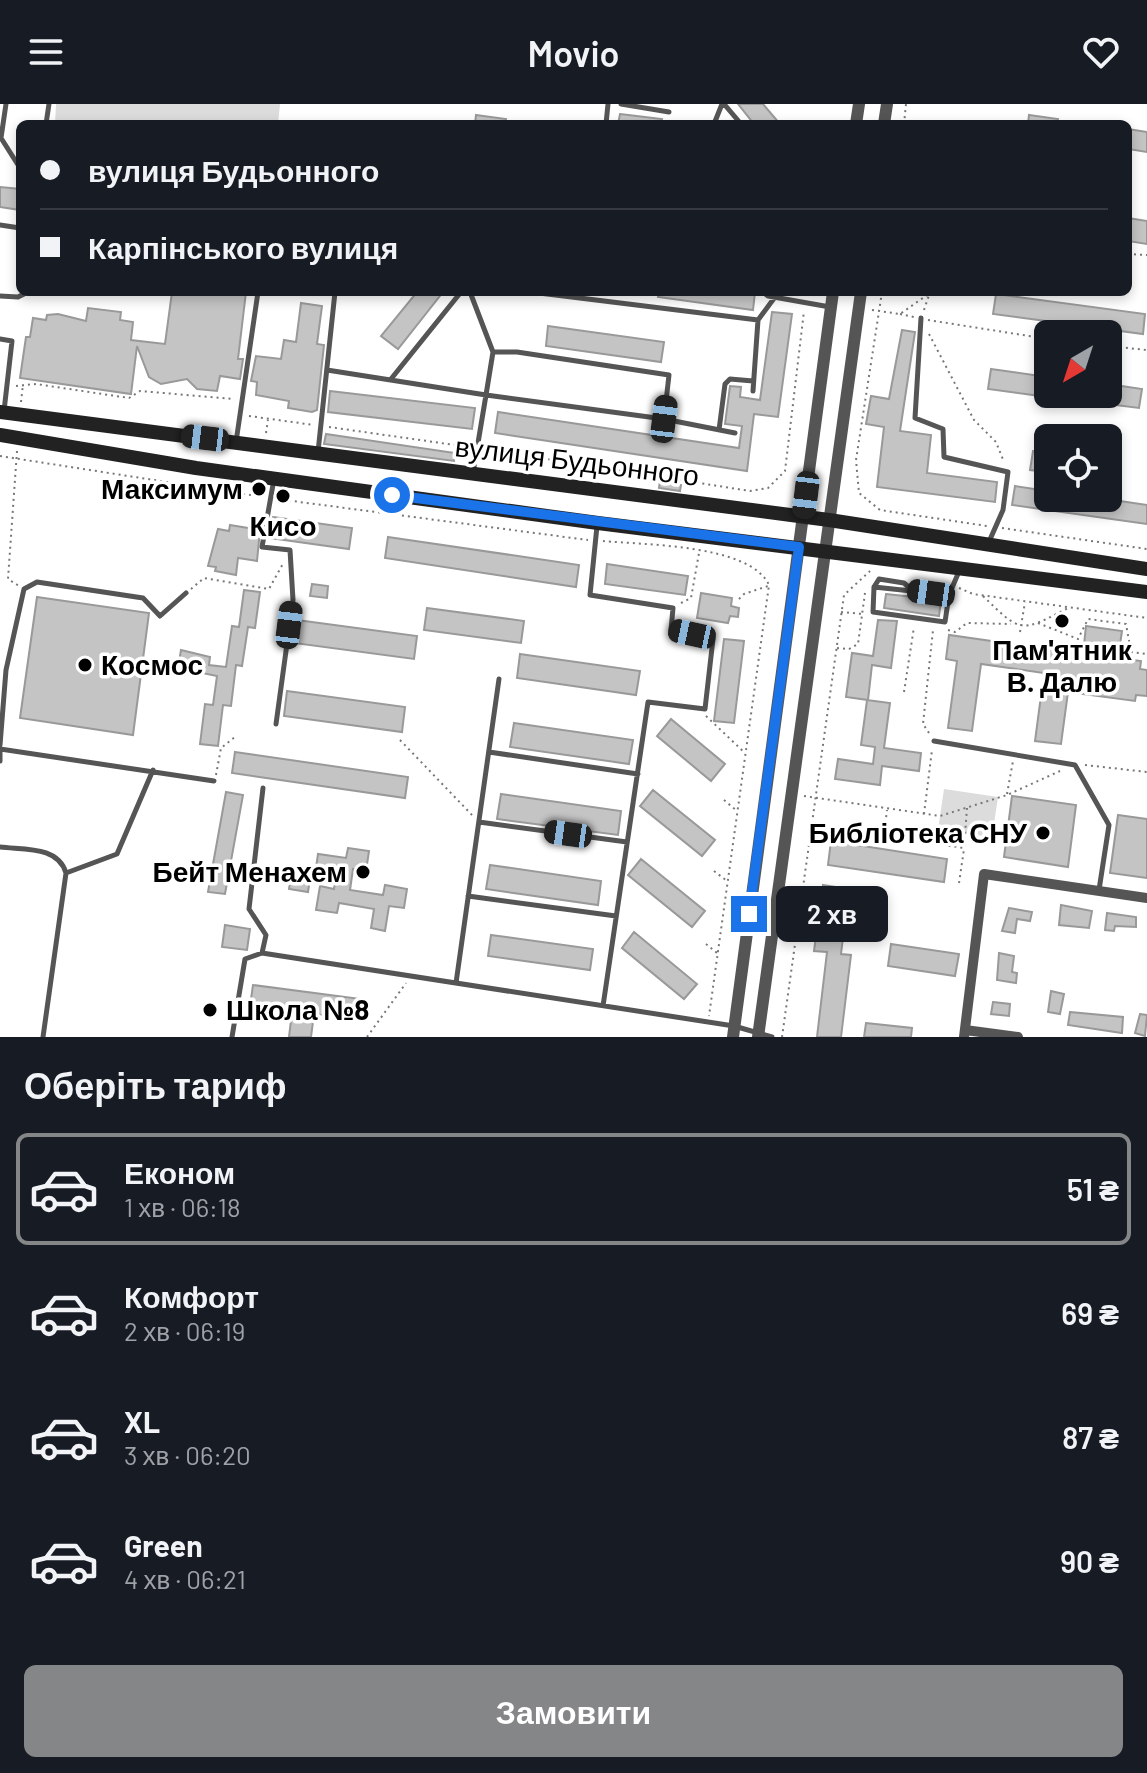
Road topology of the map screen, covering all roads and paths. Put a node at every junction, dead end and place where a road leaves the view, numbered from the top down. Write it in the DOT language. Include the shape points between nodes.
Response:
graph roads {
  1 [pos="6,104"];
  2 [pos="621,104"];
  3 [pos="723,104"];
  4 [pos="669,112"];
  5 [pos="737,120"];
  6 [pos="0,138"];
  7 [pos="16,162"];
  8 [pos="0,296"];
  9 [pos="20,296"];
  10 [pos="257,296"];
  11 [pos="335,296"];
  12 [pos="458,296"];
  13 [pos="472,296"];
  14 [pos="563,296"];
  15 [pos="772,296"];
  16 [pos="777,296"];
  17 [pos="832,296"];
  18 [pos="861,296"];
  19 [pos="881,296"];
  20 [pos="925,296"];
  21 [pos="929,296"];
  22 [pos="805,303"];
  23 [pos="831,307"];
  24 [pos="859,309"];
  25 [pos="879,311"];
  26 [pos="900,314"];
  27 [pos="921,318"];
  28 [pos="758,320"];
  29 [pos="1034,337"];
  30 [pos="0,339"];
  31 [pos="1122,347"];
  32 [pos="1147,350"];
  33 [pos="493,352"];
  34 [pos="327,370"];
  35 [pos="391,379"];
  36 [pos="753,381"];
  37 [pos="23,383"];
  38 [pos="6,391"];
  39 [pos="753,391"];
  40 [pos="486,395"];
  41 [pos="243,400"];
  42 [pos="8,413"];
  43 [pos="240,414"];
  44 [pos="268,418"];
  45 [pos="664,419"];
  46 [pos="321,426"];
  47 [pos="719,430"];
  48 [pos="735,433"];
  49 [pos="0,435"];
  50 [pos="16,438"];
  51 [pos="236,443"];
  52 [pos="265,446"];
  53 [pos="476,448"];
  54 [pos="318,453"];
  55 [pos="0,456"];
  56 [pos="18,459"];
  57 [pos="1008,472"];
  58 [pos="473,474"];
  59 [pos="274,479"];
  60 [pos="271,498"];
  61 [pos="803,517"];
  62 [pos="829,520"];
  63 [pos="598,523"];
  64 [pos="996,527"];
  65 [pos="596,541"];
  66 [pos="988,546"];
  67 [pos="799,547"];
  68 [pos="1147,549"];
  69 [pos="290,550"];
  70 [pos="825,551"];
  71 [pos="700,552"];
  72 [pos="960,568"];
  73 [pos="872,569"];
  74 [pos="1147,569"];
  75 [pos="867,573"];
  76 [pos="769,585"];
  77 [pos="953,585"];
  78 [pos="24,589"];
  79 [pos="1147,592"];
  80 [pos="186,593"];
  81 [pos="949,595"];
  82 [pos="983,596"];
  83 [pos="739,599"];
  84 [pos="1025,601"];
  85 [pos="1069,607"];
  86 [pos="673,608"];
  87 [pos="1147,618"];
  88 [pos="1038,623"];
  89 [pos="1011,624"];
  90 [pos="1021,625"];
  91 [pos="934,629"];
  92 [pos="1020,632"];
  93 [pos="836,648"];
  94 [pos="1147,654"];
  95 [pos="499,679"];
  96 [pos="904,692"];
  97 [pos="698,708"];
  98 [pos="276,724"];
  99 [pos="236,736"];
  100 [pos="400,740"];
  101 [pos="934,741"];
  102 [pos="0,748"];
  103 [pos="489,752"];
  104 [pos="746,754"];
  105 [pos="1014,754"];
  106 [pos="0,761"];
  107 [pos="1075,765"];
  108 [pos="153,770"];
  109 [pos="1147,772"];
  110 [pos="638,774"];
  111 [pos="214,781"];
  112 [pos="263,788"];
  113 [pos="791,793"];
  114 [pos="1007,795"];
  115 [pos="814,798"];
  116 [pos="724,800"];
  117 [pos="968,807"];
  118 [pos="888,809"];
  119 [pos="738,811"];
  120 [pos="924,814"];
  121 [pos="479,822"];
  122 [pos="811,825"];
  123 [pos="884,836"];
  124 [pos="627,842"];
  125 [pos="0,847"];
  126 [pos="964,848"];
  127 [pos="714,871"];
  128 [pos="66,873"];
  129 [pos="728,882"];
  130 [pos="959,883"];
  131 [pos="1099,891"];
  132 [pos="468,896"];
  133 [pos="1147,898"];
  134 [pos="616,916"];
  135 [pos="706,944"];
  136 [pos="262,953"];
  137 [pos="718,954"];
  138 [pos="411,976"];
  139 [pos="456,983"];
  140 [pos="603,1006"];
  141 [pos="709,1022"];
  142 [pos="734,1032"];
  143 [pos="758,1034"];
  144 [pos="965,1034"];
  145 [pos="43,1037"];
  146 [pos="232,1037"];
  147 [pos="367,1037"];
  148 [pos="772,1037"];
  149 [pos="782,1037"];
  150 [pos="1018,1037"];
  1 -- 6 [label="lane"];
  2 -- 4 [label="lane"];
  3 -- 5 [label="lane"];
  6 -- 7 [label="lane"];
  8 -- 9 [label="lane"];
  10 -- 41 [label="lane"];
  11 -- 34 [label="lane"];
  12 -- 35 [label="lane"];
  13 -- 33 [label="lane"];
  14 -- 28 [label="lane"];
  15 -- 28 [label="lane"];
  16 -- 22 [label="lane"];
  17 -- 23 [label="street"];
  18 -- 24 [label="street"];
  19 -- 25 [label="path"];
  20 -- 26 [label="path"];
  21 -- 27 [label="path"];
  22 -- 23 [label="lane"];
  22 -- 53 [label="path" via="785,471 768,488 735,489"];
  23 -- 61 [label="street"];
  24 -- 25 [label="path"];
  24 -- 62 [label="street"];
  25 -- 26 [label="path"];
  25 -- 64 [label="path" via="856,460 859,493 880,510"];
  26 -- 27 [label="path"];
  27 -- 29 [label="path"];
  27 -- 57 [label="path" via="974,420 996,442"];
  27 -- 57 [label="lane" via="915,418 943,429 944,457"];
  28 -- 36 [label="lane"];
  30 -- 38 [label="lane" via="12,341"];
  31 -- 32 [label="path"];
  33 -- 40 [label="lane"];
  33 -- 45 [label="lane" via="669,375"];
  34 -- 35 [label="lane"];
  34 -- 46 [label="lane"];
  35 -- 40 [label="lane"];
  36 -- 39 [label="lane"];
  36 -- 47 [label="lane" via="730,379 725,384"];
  37 -- 38 [label="path"];
  37 -- 41 [label="path" via="129,398 140,391"];
  37 -- 42 [label="path"];
  38 -- 42 [label="lane"];
  40 -- 45 [label="lane"];
  40 -- 53 [label="lane"];
  41 -- 43 [label="lane"];
  42 -- 51 [label="main road, вулиця Будьонного"];
  43 -- 44 [label="path"];
  43 -- 51 [label="lane"];
  44 -- 46 [label="path"];
  44 -- 52 [label="path"];
  45 -- 47 [label="lane"];
  46 -- 53 [label="path"];
  46 -- 54 [label="lane"];
  47 -- 48 [label="lane"];
  49 -- 50 [label="main road, вулиця Будьонного"];
  50 -- 56 [label="path"];
  50 -- 59 [label="main road, вулиця Будьонного"];
  51 -- 52 [label="main road, вулиця Будьонного"];
  52 -- 54 [label="main road, вулиця Будьонного"];
  53 -- 58 [label="lane"];
  54 -- 58 [label="main road, вулиця Будьонного"];
  55 -- 56 [label="path"];
  56 -- 60 [label="path"];
  56 -- 78 [label="path" via="8,579"];
  57 -- 64 [label="lane"];
  58 -- 61 [label="main road, вулиця Будьонного"];
  59 -- 60 [label="lane"];
  59 -- 63 [label="main road, вулиця Будьонного"];
  60 -- 65 [label="path"];
  60 -- 69 [label="lane" via="262,547"];
  61 -- 62 [label="main road, вулиця Будьонного"];
  61 -- 67 [label="street"];
  62 -- 66 [label="main road, вулиця Будьонного"];
  62 -- 70 [label="street"];
  63 -- 65 [label="lane"];
  63 -- 67 [label="main road, вулиця Будьонного"];
  64 -- 66 [label="lane"];
  64 -- 68 [label="path"];
  65 -- 71 [label="path"];
  65 -- 86 [label="lane" via="590,595"];
  66 -- 74 [label="main road, вулиця Будьонного"];
  67 -- 70 [label="main road, вулиця Будьонного"];
  67 -- 142 [label="street"];
  69 -- 80 [label="path" via="269,589 204,578"];
  69 -- 98 [label="lane" via="293,600"];
  70 -- 72 [label="main road, вулиця Будьонного"];
  70 -- 113 [label="street"];
  71 -- 76 [label="path" via="752,565"];
  71 -- 86 [label="path" via="691,598"];
  72 -- 77 [label="lane"];
  72 -- 79 [label="main road, вулиця Будьонного"];
  73 -- 75 [label="path"];
  75 -- 93 [label="path" via="844,595"];
  75 -- 93 [label="path" via="858,644"];
  76 -- 83 [label="path"];
  76 -- 104 [label="path"];
  77 -- 81 [label="lane"];
  77 -- 82 [label="path"];
  78 -- 80 [label="lane" via="37,582 143,598 160,616"];
  78 -- 102 [label="lane" via="6,670"];
  81 -- 81 [label="lane" via="913,591 904,583 879,579 873,612 945,622"];
  82 -- 84 [label="path"];
  82 -- 89 [label="path"];
  84 -- 85 [label="path"];
  84 -- 90 [label="path"];
  85 -- 87 [label="path"];
  85 -- 88 [label="path"];
  86 -- 97 [label="lane" via="671,630 713,639 705,709"];
  88 -- 90 [label="path"];
  88 -- 94 [label="path" via="1078,639 1088,619 1126,624 1131,652"];
  89 -- 90 [label="path"];
  89 -- 91 [label="path" via="967,623 955,632"];
  90 -- 92 [label="path"];
  91 -- 96 [label="path" via="914,626"];
  91 -- 101 [label="path" via="923,724"];
  93 -- 115 [label="path"];
  95 -- 103 [label="lane"];
  97 -- 104 [label="path"];
  97 -- 110 [label="lane" via="648,702"];
  99 -- 111 [label="path" via="221,748"];
  100 -- 121 [label="path"];
  101 -- 105 [label="lane"];
  101 -- 120 [label="path"];
  102 -- 106 [label="lane"];
  102 -- 108 [label="lane"];
  103 -- 110 [label="lane"];
  103 -- 121 [label="lane"];
  104 -- 119 [label="path"];
  105 -- 107 [label="lane"];
  105 -- 114 [label="path"];
  107 -- 109 [label="path"];
  107 -- 114 [label="path"];
  107 -- 131 [label="lane" via="1109,825"];
  108 -- 111 [label="lane"];
  108 -- 128 [label="lane" via="117,854"];
  110 -- 124 [label="lane"];
  112 -- 136 [label="lane" via="249,909 266,935"];
  113 -- 115 [label="path"];
  113 -- 143 [label="street"];
  114 -- 117 [label="path"];
  115 -- 118 [label="path"];
  115 -- 122 [label="path"];
  116 -- 119 [label="path"];
  117 -- 120 [label="path" via="940,816"];
  117 -- 126 [label="path"];
  118 -- 120 [label="path"];
  118 -- 123 [label="path"];
  119 -- 129 [label="path"];
  121 -- 124 [label="lane"];
  121 -- 132 [label="lane"];
  122 -- 123 [label="path"];
  122 -- 149 [label="path"];
  123 -- 126 [label="path"];
  124 -- 134 [label="lane"];
  125 -- 128 [label="lane" via="55,854"];
  126 -- 130 [label="path"];
  127 -- 129 [label="path"];
  128 -- 145 [label="lane"];
  129 -- 137 [label="path"];
  131 -- 133 [label="street"];
  131 -- 144 [label="street" via="984,874"];
  132 -- 134 [label="lane"];
  132 -- 139 [label="lane"];
  134 -- 140 [label="lane"];
  135 -- 137 [label="path"];
  136 -- 138 [label="lane"];
  136 -- 146 [label="lane" via="245,959"];
  137 -- 141 [label="path"];
  138 -- 139 [label="lane"];
  138 -- 147 [label="path"];
  139 -- 140 [label="lane"];
  140 -- 141 [label="lane"];
  141 -- 142 [label="lane"];
  142 -- 143 [label="lane"];
  143 -- 148 [label="lane"];
  144 -- 150 [label="street"];
}
